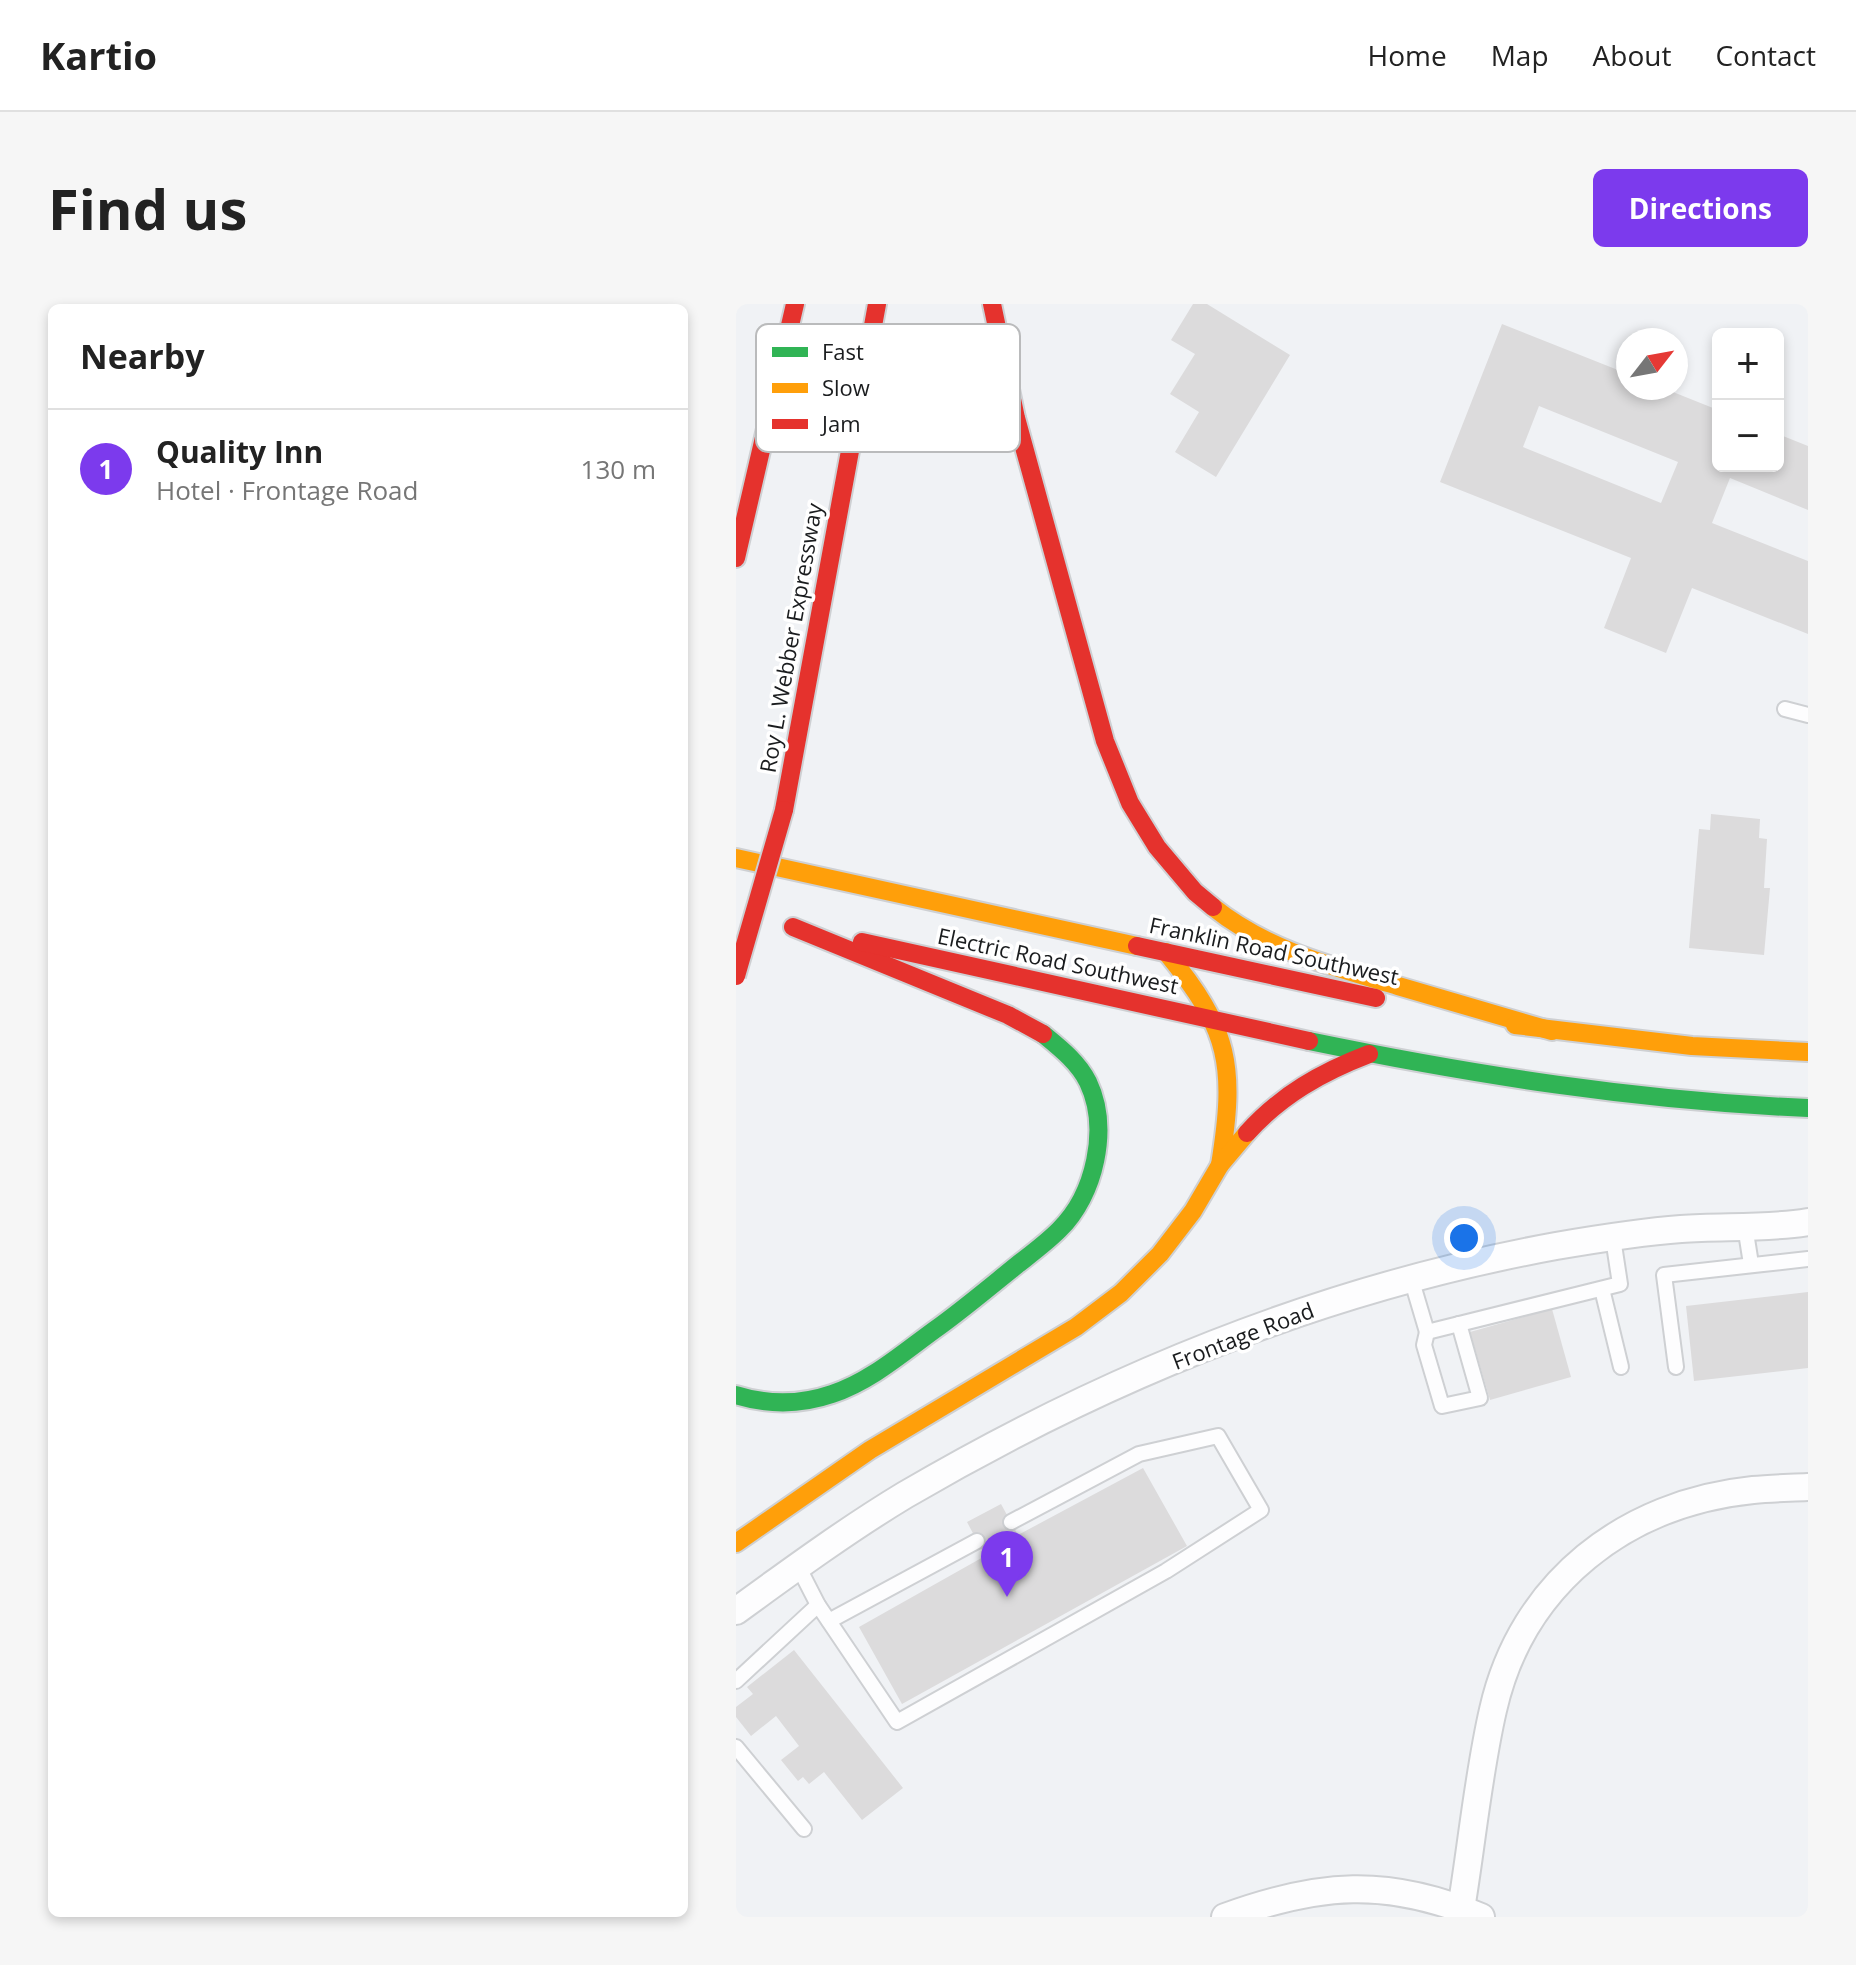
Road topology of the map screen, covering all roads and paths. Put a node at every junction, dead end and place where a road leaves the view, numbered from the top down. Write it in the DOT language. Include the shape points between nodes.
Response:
graph roads {
  1 [pos="795,304"];
  2 [pos="877,304"];
  3 [pos="992,304"];
  4 [pos="790,324"];
  5 [pos="873,324"];
  6 [pos="996,324"];
  7 [pos="1020,433"];
  8 [pos="761,452"];
  9 [pos="850,452"];
  10 [pos="736,558"];
  11 [pos="1785,709"];
  12 [pos="1808,715"];
  13 [pos="736,858"];
  14 [pos="736,914"];
  15 [pos="778,924"];
  16 [pos="1166,952"];
  17 [pos="736,976"];
  18 [pos="1214,1020"];
  19 [pos="1552,1031"];
  20 [pos="1808,1052"];
  21 [pos="1369,1054"];
  22 [pos="1808,1108"];
  23 [pos="1220,1165"];
  24 [pos="1808,1222"];
  25 [pos="1745,1226"];
  26 [pos="1613,1238"];
  27 [pos="1808,1259"];
  28 [pos="1751,1264"];
  29 [pos="1411,1278"];
  30 [pos="1602,1289"];
  31 [pos="1459,1324"];
  32 [pos="1427,1332"];
  33 [pos="1621,1367"];
  34 [pos="1676,1367"];
  35 [pos="736,1395"];
  36 [pos="1808,1487"];
  37 [pos="1011,1522"];
  38 [pos="977,1541"];
  39 [pos="736,1543"];
  40 [pos="798,1566"];
  41 [pos="818,1605"];
  42 [pos="736,1611"];
  43 [pos="829,1621"];
  44 [pos="736,1681"];
  45 [pos="736,1747"];
  46 [pos="804,1829"];
  47 [pos="1471,1913"];
  48 [pos="1225,1917"];
  1 -- 4 [label="main road"];
  2 -- 5 [label="main road, Roy L. Webber Expressway, bridge"];
  3 -- 6 [label="main road"];
  7 -- 19 [label="main road" via="1105,741 1130,803 1157,847 1195,892 1228,919 1313,961"];
  8 -- 10 [label="main road"];
  9 -- 17 [label="main road, Roy L. Webber Expressway, bridge" via="784,810"];
  11 -- 12 [label="lane"];
  13 -- 16 [label="main road, Franklin Road Southwest"];
  14 -- 15 [label="main road, Electric Road Southwest"];
  15 -- 18 [label="main road, Electric Road Southwest"];
  15 -- 35 [label="main road" via="1008,1015 1044,1035 1074,1060 1088,1082 1097,1108 1098,1140 1082,1198 1061,1229 962,1310 877,1370 832,1394 797,1402 761,1403"];
  16 -- 18 [label="main road"];
  16 -- 19 [label="main road, Franklin Road Southwest" via="1459,1017"];
  18 -- 21 [label="main road, Electric Road Southwest"];
  18 -- 23 [label="main road" via="1230,1086"];
  19 -- 20 [label="main road, Franklin Road Southwest"];
  21 -- 22 [label="main road" via="1624,1096"];
  21 -- 23 [label="main road" via="1302,1085 1254,1126"];
  23 -- 39 [label="main road" via="1177,1233 1121,1293 1076,1327 870,1450"];
  24 -- 25 [label="street, Frontage Road"];
  25 -- 26 [label="street, Frontage Road"];
  25 -- 28 [label="lane"];
  26 -- 29 [label="street, Frontage Road"];
  26 -- 30 [label="lane" via="1620,1284"];
  27 -- 28 [label="lane"];
  28 -- 34 [label="lane" via="1664,1275"];
  29 -- 32 [label="lane"];
  29 -- 40 [label="street, Frontage Road" via="1248,1331 1127,1381 1009,1437 903,1497"];
  30 -- 31 [label="lane"];
  30 -- 33 [label="lane"];
  31 -- 32 [label="lane"];
  31 -- 32 [label="lane" via="1480,1398 1442,1406 1424,1345"];
  36 -- 47 [label="street" via="1753,1490 1663,1511 1584,1556 1554,1586 1515,1649 1493,1709"];
  37 -- 43 [label="lane" via="1139,1454 1218,1436 1261,1510 1166,1571 897,1722"];
  38 -- 43 [label="lane"];
  40 -- 41 [label="lane"];
  40 -- 42 [label="street, Frontage Road"];
  41 -- 43 [label="lane"];
  41 -- 44 [label="lane"];
  45 -- 46 [label="lane"];
  47 -- 48 [label="street" via="1428,1898 1329,1889"];
}
